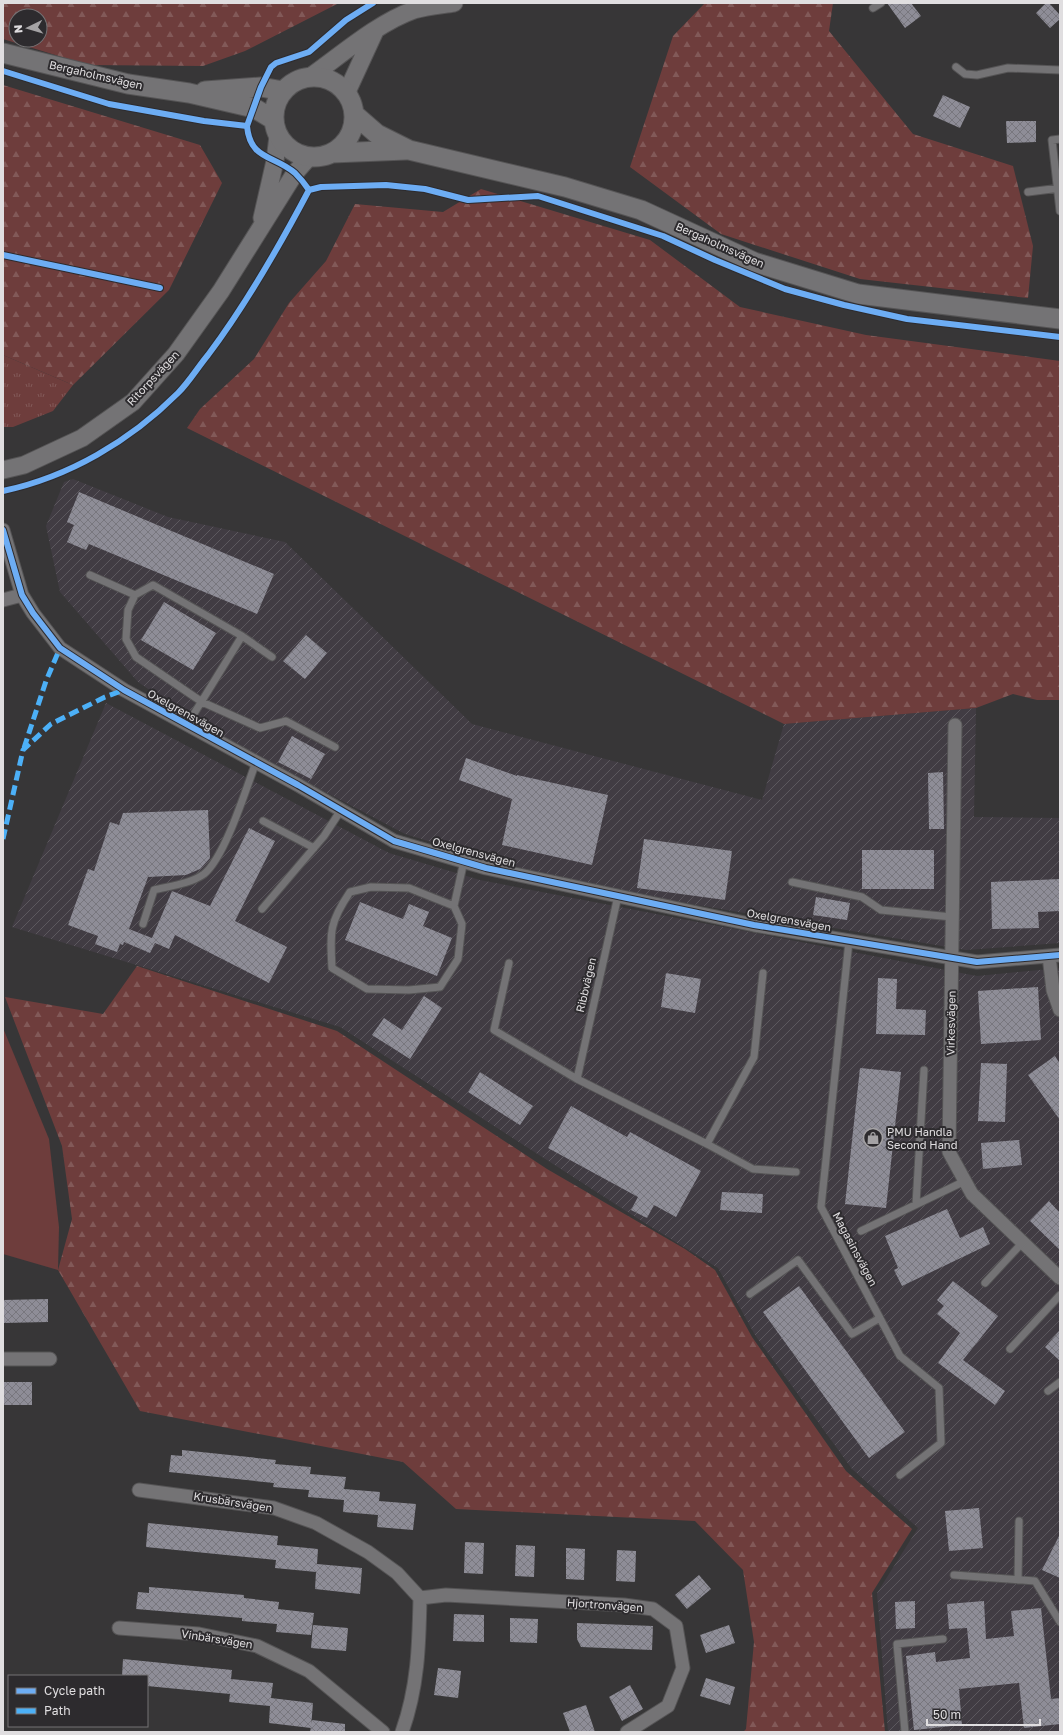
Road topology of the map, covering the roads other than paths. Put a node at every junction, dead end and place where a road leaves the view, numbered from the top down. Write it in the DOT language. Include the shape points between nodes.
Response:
graph roads {
  1 [pos="454,3"];
  2 [pos="881,3"];
  3 [pos="873,8"];
  4 [pos="375,31"];
  5 [pos="3,53"];
  6 [pos="956,67"];
  7 [pos="1060,70"];
  8 [pos="310,77"];
  9 [pos="283,91"];
  10 [pos="189,93"];
  11 [pos="346,94"];
  12 [pos="354,114"];
  13 [pos="276,128"];
  14 [pos="1060,139"];
  15 [pos="409,150"];
  16 [pos="332,153"];
  17 [pos="309,157"];
  18 [pos="1059,188"];
  19 [pos="1028,192"];
  20 [pos="1060,211"];
  21 [pos="258,234"];
  22 [pos="1060,319"];
  23 [pos="3,470"];
  24 [pos="3,530"];
  25 [pos="90,575"];
  26 [pos="135,595"];
  27 [pos="22,596"];
  28 [pos="3,600"];
  29 [pos="242,636"];
  30 [pos="272,657"];
  31 [pos="202,702"];
  32 [pos="188,725"];
  33 [pos="955,725"];
  34 [pos="335,747"];
  35 [pos="256,762"];
  36 [pos="341,810"];
  37 [pos="263,821"];
  38 [pos="314,848"];
  39 [pos="464,861"];
  40 [pos="792,882"];
  41 [pos="618,896"];
  42 [pos="454,906"];
  43 [pos="262,909"];
  44 [pos="952,917"];
  45 [pos="143,924"];
  46 [pos="849,941"];
  47 [pos="1055,956"];
  48 [pos="952,958"];
  49 [pos="509,963"];
  50 [pos="763,973"];
  51 [pos="1060,1010"];
  52 [pos="924,1070"];
  53 [pos="577,1079"];
  54 [pos="707,1144"];
  55 [pos="796,1172"];
  56 [pos="965,1182"];
  57 [pos="916,1204"];
  58 [pos="861,1230"];
  59 [pos="1023,1242"];
  60 [pos="1060,1278"];
  61 [pos="985,1283"];
  62 [pos="750,1294"];
  63 [pos="1060,1295"];
  64 [pos="880,1318"];
  65 [pos="1010,1349"];
  66 [pos="3,1358"];
  67 [pos="50,1359"];
  68 [pos="1060,1382"];
  69 [pos="1048,1391"];
  70 [pos="900,1475"];
  71 [pos="139,1490"];
  72 [pos="1020,1521"];
  73 [pos="954,1575"];
  74 [pos="1018,1580"];
  75 [pos="420,1598"];
  76 [pos="1060,1622"];
  77 [pos="119,1628"];
  78 [pos="943,1639"];
  79 [pos="383,1732"];
  80 [pos="402,1732"];
  81 [pos="627,1732"];
  82 [pos="905,1732"];
  1 -- 4 [label="street" via="414,10"];
  2 -- 3 [label="lane"];
  4 -- 8 [label="street"];
  4 -- 11 [label="street"];
  5 -- 10 [label="main road, Bergaholmsvägen" via="128,84"];
  6 -- 7 [label="lane" via="965,74 977,75 1008,68"];
  8 -- 9 [label="main road" via="295,82"];
  8 -- 11 [label="main road, Bergaholmsvägen" via="333,82"];
  9 -- 10 [label="main road, Bergaholmsvägen" via="261,86"];
  9 -- 13 [label="main road" via="276,105"];
  10 -- 13 [label="main road, Bergaholmsvägen" via="254,108"];
  11 -- 12 [label="main road, Bergaholmsvägen"];
  12 -- 15 [label="main road, Bergaholmsvägen" via="377,134"];
  12 -- 16 [label="main road" via="349,136"];
  13 -- 17 [label="main road, Bergaholmsvägen" via="288,148"];
  13 -- 21 [label="street, Ritorpsvägen" via="275,161"];
  14 -- 18 [label="lane" via="1052,140"];
  15 -- 16 [label="main road, Bergaholmsvägen"];
  15 -- 22 [label="main road, Bergaholmsvägen" via="565,187 641,210 754,262 858,294"];
  16 -- 17 [label="main road, Bergaholmsvägen"];
  17 -- 21 [label="street, Ritorpsvägen" via="295,173"];
  18 -- 19 [label="lane"];
  18 -- 20 [label="lane"];
  21 -- 23 [label="street, Ritorpsvägen" via="176,354 133,402 82,438 24,465"];
  24 -- 27 [label="street, Oxelgrensvägen"];
  25 -- 26 [label="lane"];
  26 -- 29 [label="lane" via="153,585"];
  26 -- 31 [label="lane" via="128,610 126,639 136,657"];
  27 -- 28 [label="street"];
  27 -- 32 [label="street, Oxelgrensvägen" via="60,648 124,690"];
  29 -- 30 [label="lane"];
  29 -- 31 [label="lane"];
  31 -- 32 [label="lane"];
  31 -- 34 [label="lane" via="260,728 286,721"];
  32 -- 35 [label="street, Oxelgrensvägen"];
  33 -- 44 [label="street, Virkesvägen"];
  35 -- 36 [label="street, Oxelgrensvägen"];
  35 -- 45 [label="lane" via="222,850 204,874 185,883 154,890"];
  36 -- 38 [label="lane"];
  36 -- 39 [label="street, Oxelgrensvägen" via="394,841"];
  37 -- 38 [label="lane"];
  38 -- 43 [label="lane"];
  39 -- 41 [label="street, Oxelgrensvägen"];
  39 -- 42 [label="lane"];
  40 -- 44 [label="lane" via="862,897 881,910"];
  41 -- 46 [label="street, Oxelgrensvägen" via="754,925"];
  41 -- 53 [label="lane, Ribbvägen"];
  42 -- 42 [label="lane" via="408,888 371,887 350,892 336,913 330,937 332,968 367,989 409,990 440,987 458,959 462,924"];
  44 -- 48 [label="street, Virkesvägen"];
  46 -- 48 [label="street, Oxelgrensvägen"];
  46 -- 64 [label="lane, Magasinsvägen" via="821,1207"];
  47 -- 48 [label="street, Oxelgrensvägen" via="977,962"];
  47 -- 51 [label="street" via="1053,990"];
  48 -- 56 [label="street, Virkesvägen" via="949,1152"];
  49 -- 53 [label="lane" via="494,1030"];
  50 -- 54 [label="lane" via="754,1057"];
  52 -- 57 [label="lane"];
  53 -- 54 [label="lane"];
  54 -- 55 [label="lane" via="753,1169"];
  56 -- 57 [label="lane"];
  56 -- 59 [label="street, Virkesvägen" via="972,1194"];
  57 -- 58 [label="lane"];
  59 -- 60 [label="street, Virkesvägen"];
  59 -- 61 [label="lane"];
  62 -- 64 [label="lane" via="798,1260 852,1334"];
  63 -- 65 [label="lane"];
  64 -- 70 [label="lane, Magasinsvägen" via="900,1356 939,1388 941,1443"];
  66 -- 67 [label="street"];
  68 -- 69 [label="lane"];
  71 -- 75 [label="street, Krusbärsvägen" via="274,1508 316,1522 397,1573"];
  72 -- 74 [label="lane"];
  73 -- 74 [label="lane"];
  74 -- 76 [label="lane" via="1035,1581"];
  75 -- 80 [label="street" via="418,1656 411,1707"];
  75 -- 81 [label="street, Hjortronvägen" via="446,1595 624,1605 653,1609 676,1626 683,1668 668,1706"];
  77 -- 79 [label="street, Vinbärsvägen" via="199,1634 257,1646 309,1671"];
  78 -- 82 [label="lane" via="897,1644"];
}
